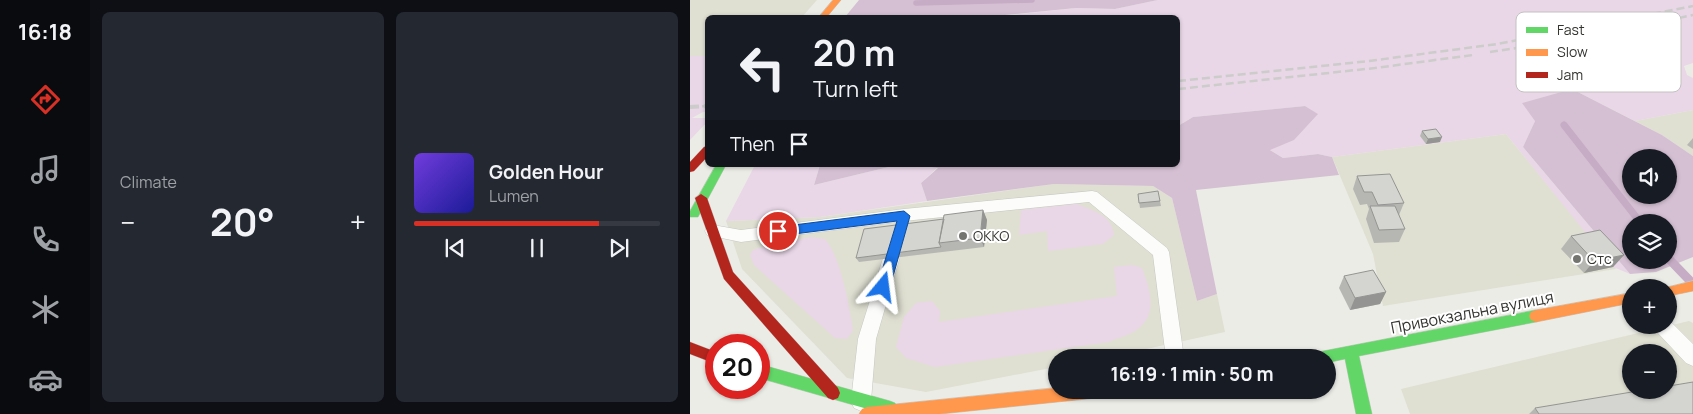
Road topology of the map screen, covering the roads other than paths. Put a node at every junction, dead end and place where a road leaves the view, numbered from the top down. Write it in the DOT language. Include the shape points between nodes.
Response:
graph roads {
  1 [pos="837,0"];
  2 [pos="824,15"];
  3 [pos="705,152"];
  4 [pos="720,167"];
  5 [pos="690,168"];
  6 [pos="701,198"];
  7 [pos="690,205"];
  8 [pos="904,216"];
  9 [pos="690,224"];
  10 [pos="712,231"];
  11 [pos="1690,287"];
  12 [pos="1677,289"];
  13 [pos="1622,300"];
  14 [pos="1671,334"];
  15 [pos="690,348"];
  16 [pos="1174,349"];
  17 [pos="1351,352"];
  18 [pos="705,354"];
  19 [pos="1336,355"];
  20 [pos="1693,357"];
  21 [pos="770,374"];
  22 [pos="833,393"];
  23 [pos="1048,396"];
  24 [pos="864,407"];
  25 [pos="903,412"];
  26 [pos="1364,414"];
  1 -- 2 [label="street"];
  3 -- 5 [label="street"];
  4 -- 6 [label="street"];
  6 -- 7 [label="street"];
  6 -- 9 [label="street"];
  6 -- 10 [label="street"];
  8 -- 10 [label="lane" via="741,236"];
  8 -- 16 [label="lane" via="1092,196 1161,252"];
  8 -- 24 [label="lane" via="867,339"];
  10 -- 22 [label="street" via="728,275"];
  11 -- 12 [label="street"];
  13 -- 17 [label="street, Привокзальна вулиця"];
  14 -- 20 [label="lane"];
  15 -- 18 [label="street"];
  17 -- 19 [label="street, Привокзальна вулиця"];
  17 -- 26 [label="street"];
  21 -- 22 [label="street"];
  22 -- 24 [label="street"];
  23 -- 25 [label="street"];
  24 -- 25 [label="street"];
}
